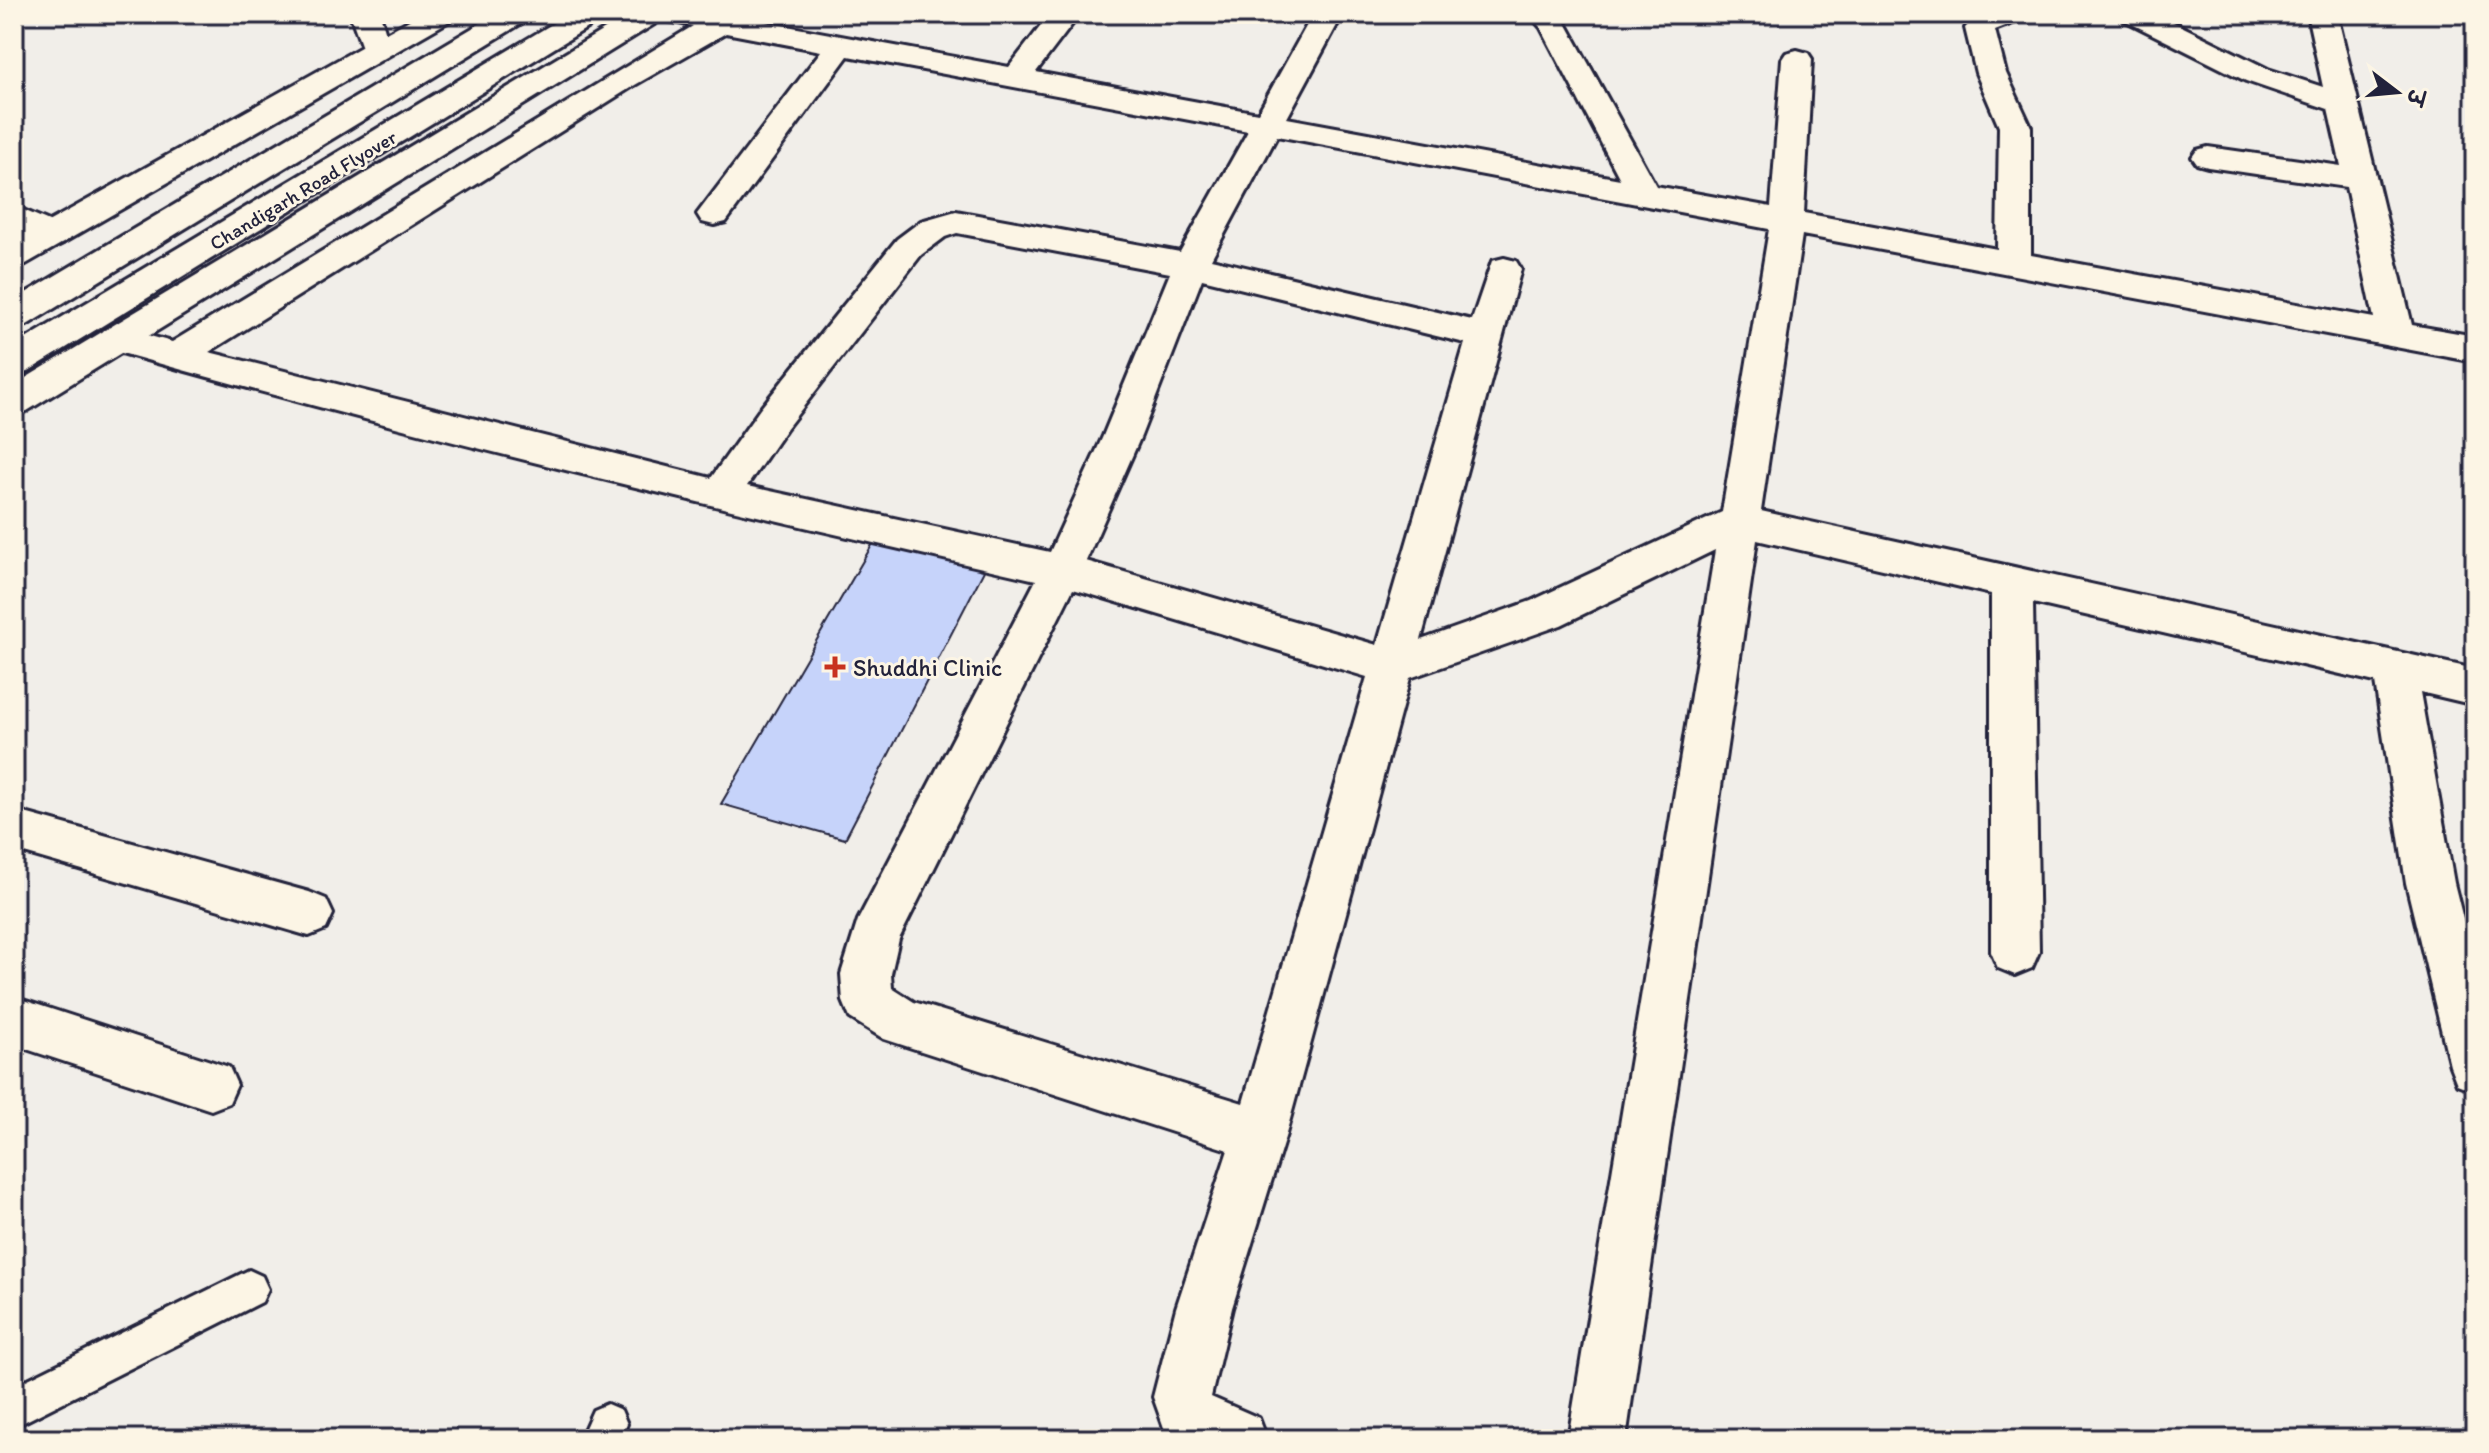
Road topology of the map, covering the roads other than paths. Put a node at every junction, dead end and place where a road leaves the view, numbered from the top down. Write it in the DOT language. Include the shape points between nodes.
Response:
graph roads {
  1 [pos="365,14"];
  2 [pos="441,14"];
  3 [pos="517,14"];
  4 [pos="590,14"];
  5 [pos="651,14"];
  6 [pos="674,14"];
  7 [pos="1065,14"];
  8 [pos="1328,14"];
  9 [pos="1544,14"];
  10 [pos="2011,14"];
  11 [pos="2134,14"];
  12 [pos="2322,14"];
  13 [pos="721,23"];
  14 [pos="841,45"];
  15 [pos="376,50"];
  16 [pos="1797,59"];
  17 [pos="1016,78"];
  18 [pos="2342,103"];
  19 [pos="1267,125"];
  20 [pos="2208,157"];
  21 [pos="2360,179"];
  22 [pos="1644,194"];
  23 [pos="714,214"];
  24 [pos="14,217"];
  25 [pos="1787,220"];
  26 [pos="51,235"];
  27 [pos="14,256"];
  28 [pos="2014,263"];
  29 [pos="1190,265"];
  30 [pos="1504,269"];
  31 [pos="14,316"];
  32 [pos="2396,334"];
  33 [pos="1486,336"];
  34 [pos="117,339"];
  35 [pos="2475,349"];
  36 [pos="178,355"];
  37 [pos="14,363"];
  38 [pos="14,402"];
  39 [pos="720,495"];
  40 [pos="1740,521"];
  41 [pos="1062,570"];
  42 [pos="2012,583"];
  43 [pos="1392,667"];
  44 [pos="2394,669"];
  45 [pos="2475,687"];
  46 [pos="14,830"];
  47 [pos="309,914"];
  48 [pos="2015,952"];
  49 [pos="14,1021"];
  50 [pos="2475,1066"];
  51 [pos="211,1085"];
  52 [pos="1260,1134"];
  53 [pos="249,1289"];
  54 [pos="14,1407"];
  55 [pos="1238,1439"];
  56 [pos="1597,1439"];
  1 -- 15 [label="main road"];
  2 -- 15 [label="main road"];
  3 -- 31 [label="main road, Chandigarh Road Flyover"];
  4 -- 37 [label="main road, Chandigarh Road Flyover"];
  5 -- 34 [label="main road"];
  6 -- 13 [label="main road"];
  7 -- 17 [label="main road"];
  8 -- 19 [label="main road"];
  9 -- 22 [label="main road"];
  10 -- 28 [label="main road" via="1980,28 1991,73 2015,127"];
  11 -- 18 [label="main road" via="2257,75"];
  12 -- 18 [label="main road"];
  13 -- 14 [label="main road"];
  13 -- 36 [label="main road"];
  14 -- 17 [label="main road"];
  14 -- 23 [label="main road"];
  15 -- 26 [label="main road"];
  16 -- 25 [label="main road"];
  17 -- 19 [label="main road"];
  18 -- 21 [label="main road"];
  19 -- 22 [label="main road"];
  19 -- 29 [label="main road"];
  20 -- 21 [label="main road"];
  21 -- 32 [label="main road"];
  22 -- 25 [label="main road"];
  24 -- 26 [label="main road"];
  25 -- 28 [label="main road"];
  25 -- 40 [label="main road"];
  26 -- 27 [label="main road"];
  28 -- 32 [label="main road"];
  29 -- 33 [label="main road"];
  29 -- 39 [label="main road" via="956,222 933,229 909,247 862,304"];
  29 -- 41 [label="main road"];
  30 -- 33 [label="main road"];
  32 -- 35 [label="main road"];
  33 -- 43 [label="main road"];
  34 -- 36 [label="main road"];
  34 -- 38 [label="main road"];
  36 -- 39 [label="main road"];
  39 -- 41 [label="main road"];
  40 -- 42 [label="main road"];
  40 -- 43 [label="main road" via="1546,613"];
  40 -- 56 [label="main road"];
  41 -- 43 [label="main road"];
  41 -- 52 [label="main road" via="875,936 866,974 868,1001 902,1022"];
  42 -- 44 [label="main road"];
  42 -- 48 [label="main road"];
  43 -- 52 [label="main road"];
  44 -- 45 [label="main road"];
  44 -- 50 [label="main road" via="2430,883"];
  46 -- 47 [label="main road"];
  49 -- 51 [label="main road"];
  52 -- 55 [label="main road" via="1204,1308 1182,1397 1189,1420"];
  53 -- 54 [label="lane"];
}
